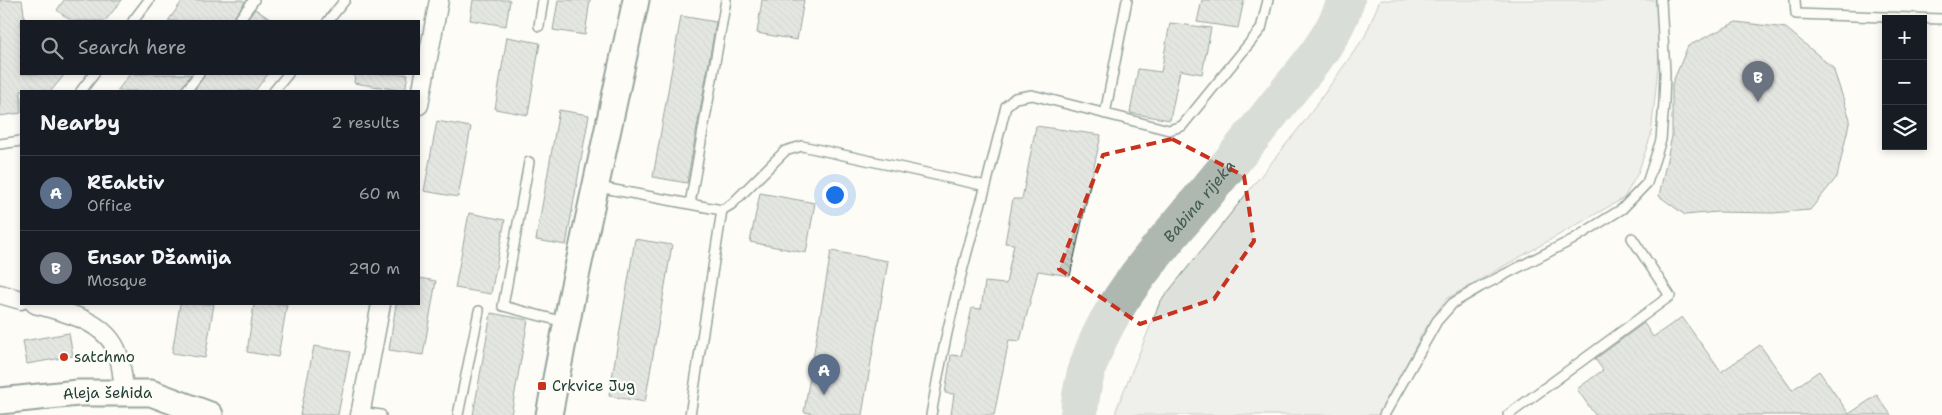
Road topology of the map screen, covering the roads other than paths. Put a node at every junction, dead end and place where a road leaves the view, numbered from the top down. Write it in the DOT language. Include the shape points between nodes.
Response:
graph roads {
  1 [pos="149,0"];
  2 [pos="254,0"];
  3 [pos="345,0"];
  4 [pos="439,0"];
  5 [pos="543,0"];
  6 [pos="636,0"];
  7 [pos="726,0"];
  8 [pos="1127,0"];
  9 [pos="1268,0"];
  10 [pos="1660,0"];
  11 [pos="1795,0"];
  12 [pos="1942,19"];
  13 [pos="134,20"];
  14 [pos="239,20"];
  15 [pos="329,20"];
  16 [pos="539,26"];
  17 [pos="93,75"];
  18 [pos="198,75"];
  19 [pos="287,75"];
  20 [pos="82,90"];
  21 [pos="187,90"];
  22 [pos="275,90"];
  23 [pos="420,100"];
  24 [pos="1105,114"];
  25 [pos="20,141"];
  26 [pos="0,144"];
  27 [pos="529,162"];
  28 [pos="595,186"];
  29 [pos="986,186"];
  30 [pos="690,204"];
  31 [pos="722,210"];
  32 [pos="1632,238"];
  33 [pos="0,294"];
  34 [pos="20,300"];
  35 [pos="38,305"];
  36 [pos="381,305"];
  37 [pos="479,311"];
  38 [pos="567,323"];
  39 [pos="124,393"];
  40 [pos="0,401"];
  41 [pos="360,413"];
  42 [pos="210,415"];
  43 [pos="382,415"];
  44 [pos="458,415"];
  45 [pos="549,415"];
  46 [pos="690,415"];
  47 [pos="930,415"];
  48 [pos="1384,415"];
  49 [pos="1508,415"];
  1 -- 13 [label="lane"];
  2 -- 14 [label="lane"];
  3 -- 15 [label="lane"];
  4 -- 23 [label="street"];
  5 -- 16 [label="lane"];
  6 -- 28 [label="main road"];
  7 -- 30 [label="lane"];
  8 -- 24 [label="lane"];
  9 -- 24 [label="lane" via="1261,29 1182,126 1169,130"];
  10 -- 48 [label="lane" via="1664,102 1661,140 1646,183 1622,209 1572,240 1453,303 1437,321"];
  11 -- 12 [label="lane" via="1796,14"];
  17 -- 20 [label="lane"];
  18 -- 21 [label="lane"];
  19 -- 22 [label="lane"];
  24 -- 29 [label="lane" via="1032,95 1015,98 1006,106"];
  25 -- 26 [label="lane"];
  27 -- 38 [label="lane" via="503,306"];
  28 -- 30 [label="lane"];
  28 -- 38 [label="main road"];
  29 -- 31 [label="lane" via="802,146 785,151"];
  29 -- 47 [label="lane" via="940,360"];
  30 -- 31 [label="lane"];
  31 -- 46 [label="lane"];
  32 -- 49 [label="lane" via="1670,296"];
  33 -- 34 [label="street"];
  35 -- 39 [label="street" via="91,323 112,341 122,369"];
  36 -- 41 [label="street"];
  37 -- 44 [label="lane"];
  38 -- 45 [label="main road"];
  39 -- 40 [label="main road, Aleja šehida" via="78,393"];
  39 -- 42 [label="main road, Aleja šehida" via="151,393"];
  41 -- 43 [label="lane"];
}
